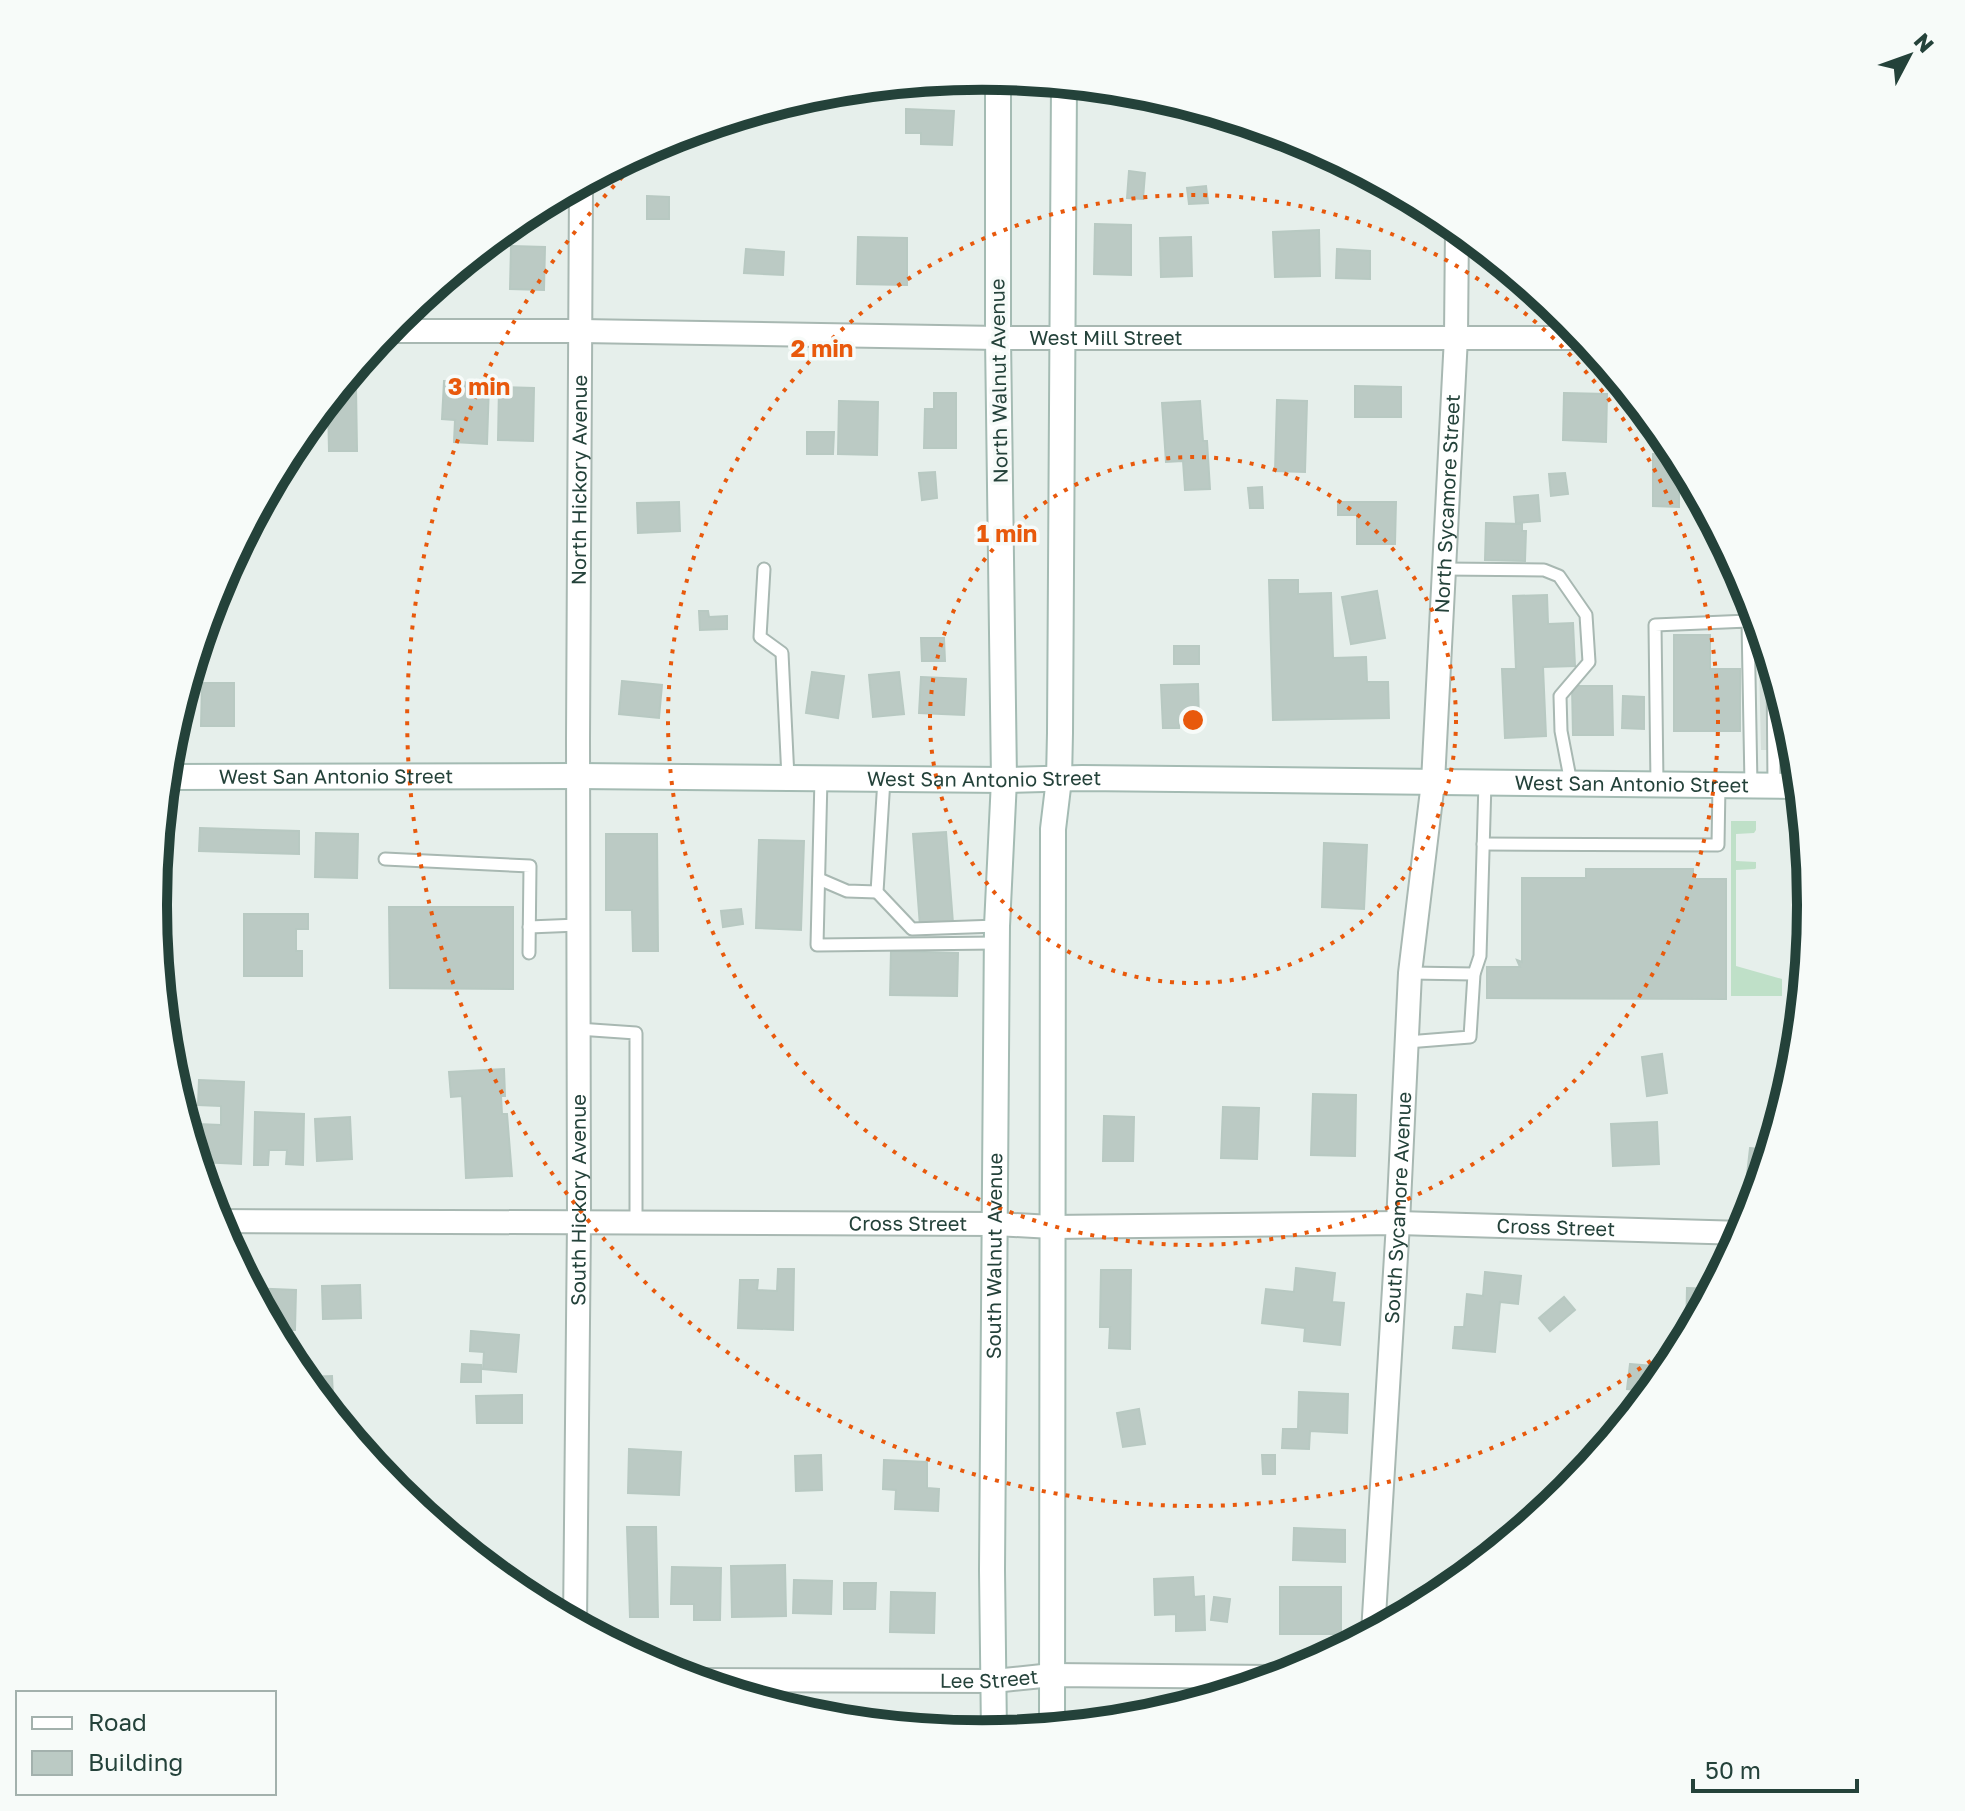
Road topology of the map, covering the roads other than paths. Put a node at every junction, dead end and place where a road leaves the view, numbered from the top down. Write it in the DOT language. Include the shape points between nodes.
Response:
graph roads {
  1 [pos="998,91"];
  2 [pos="1064,95"];
  3 [pos="581,196"];
  4 [pos="1457,243"];
  5 [pos="404,331"];
  6 [pos="581,331"];
  7 [pos="1456,337"];
  8 [pos="998,338"];
  9 [pos="1062,338"];
  10 [pos="1567,338"];
  11 [pos="764,569"];
  12 [pos="1442,569"];
  13 [pos="1747,621"];
  14 [pos="1748,626"];
  15 [pos="1770,696"];
  16 [pos="578,776"];
  17 [pos="178,777"];
  18 [pos="821,778"];
  19 [pos="884,778"];
  20 [pos="788,779"];
  21 [pos="1059,779"];
  22 [pos="1004,780"];
  23 [pos="1433,782"];
  24 [pos="1485,782"];
  25 [pos="1571,783"];
  26 [pos="1657,784"];
  27 [pos="1719,785"];
  28 [pos="1762,786"];
  29 [pos="1789,786"];
  30 [pos="1483,844"];
  31 [pos="385,859"];
  32 [pos="819,879"];
  33 [pos="877,892"];
  34 [pos="578,925"];
  35 [pos="529,927"];
  36 [pos="998,935"];
  37 [pos="529,953"];
  38 [pos="1410,973"];
  39 [pos="1474,974"];
  40 [pos="578,1029"];
  41 [pos="1407,1042"];
  42 [pos="230,1221"];
  43 [pos="579,1222"];
  44 [pos="636,1223"];
  45 [pos="1398,1223"];
  46 [pos="995,1224"];
  47 [pos="1052,1227"];
  48 [pos="1729,1233"];
  49 [pos="575,1612"];
  50 [pos="1374,1621"];
  51 [pos="1052,1675"];
  52 [pos="1248,1677"];
  53 [pos="727,1680"];
  54 [pos="994,1681"];
  55 [pos="1052,1717"];
  56 [pos="994,1721"];
  1 -- 8 [label="main road, North Walnut Avenue"];
  2 -- 9 [label="main road"];
  3 -- 6 [label="street, North Hickory Avenue"];
  4 -- 7 [label="street, North Sycamore Street"];
  5 -- 6 [label="street, West Mill Street"];
  6 -- 8 [label="street, West Mill Street"];
  6 -- 16 [label="street, North Hickory Avenue"];
  7 -- 9 [label="street, West Mill Street"];
  7 -- 10 [label="street, West Mill Street"];
  7 -- 12 [label="street, North Sycamore Street"];
  8 -- 9 [label="street, West Mill Street"];
  8 -- 22 [label="main road, North Walnut Avenue"];
  9 -- 21 [label="main road"];
  11 -- 20 [label="lane" via="760,637 782,653"];
  12 -- 23 [label="street, North Sycamore Street"];
  12 -- 25 [label="lane" via="1544,570 1559,576 1586,615 1589,662 1560,696"];
  13 -- 26 [label="lane" via="1655,625"];
  14 -- 28 [label="lane"];
  15 -- 28 [label="lane"];
  16 -- 17 [label="main road, West San Antonio Street"];
  16 -- 20 [label="main road, West San Antonio Street"];
  16 -- 34 [label="street, South Hickory Avenue"];
  18 -- 19 [label="main road, West San Antonio Street"];
  18 -- 20 [label="main road, West San Antonio Street"];
  18 -- 32 [label="lane"];
  19 -- 22 [label="main road, West San Antonio Street"];
  19 -- 33 [label="lane"];
  21 -- 22 [label="main road, West San Antonio Street"];
  21 -- 23 [label="main road, West San Antonio Street"];
  21 -- 47 [label="main road" via="1053,829"];
  22 -- 36 [label="main road, South Walnut Avenue"];
  23 -- 24 [label="main road, West San Antonio Street"];
  23 -- 38 [label="street, South Sycamore Avenue"];
  24 -- 25 [label="main road, West San Antonio Street"];
  24 -- 30 [label="lane"];
  25 -- 26 [label="main road, West San Antonio Street"];
  26 -- 27 [label="main road, West San Antonio Street"];
  27 -- 28 [label="main road, West San Antonio Street"];
  27 -- 30 [label="lane" via="1718,845"];
  28 -- 29 [label="main road, West San Antonio Street"];
  30 -- 39 [label="lane" via="1480,956"];
  31 -- 35 [label="lane" via="530,866"];
  32 -- 33 [label="lane" via="847,891"];
  32 -- 36 [label="lane" via="817,945"];
  33 -- 36 [label="lane" via="912,929"];
  34 -- 35 [label="lane"];
  34 -- 40 [label="street, South Hickory Avenue"];
  35 -- 37 [label="lane"];
  36 -- 46 [label="main road, South Walnut Avenue"];
  38 -- 39 [label="lane"];
  38 -- 41 [label="street, South Sycamore Avenue"];
  39 -- 41 [label="lane" via="1470,1037"];
  40 -- 43 [label="street, South Hickory Avenue"];
  40 -- 44 [label="lane" via="636,1033"];
  41 -- 45 [label="street, South Sycamore Avenue"];
  42 -- 43 [label="street, Cross Street"];
  43 -- 44 [label="street, Cross Street"];
  43 -- 49 [label="street, South Hickory Avenue"];
  44 -- 46 [label="street, Cross Street"];
  45 -- 47 [label="street, Cross Street"];
  45 -- 48 [label="street, Cross Street"];
  45 -- 50 [label="street, South Sycamore Avenue"];
  46 -- 47 [label="street, Cross Street"];
  46 -- 54 [label="main road, South Walnut Avenue"];
  47 -- 51 [label="main road"];
  51 -- 52 [label="street, Lee Street"];
  51 -- 54 [label="street, Lee Street"];
  51 -- 55 [label="main road"];
  53 -- 54 [label="street, Lee Street"];
  54 -- 56 [label="main road, South Walnut Avenue"];
}
